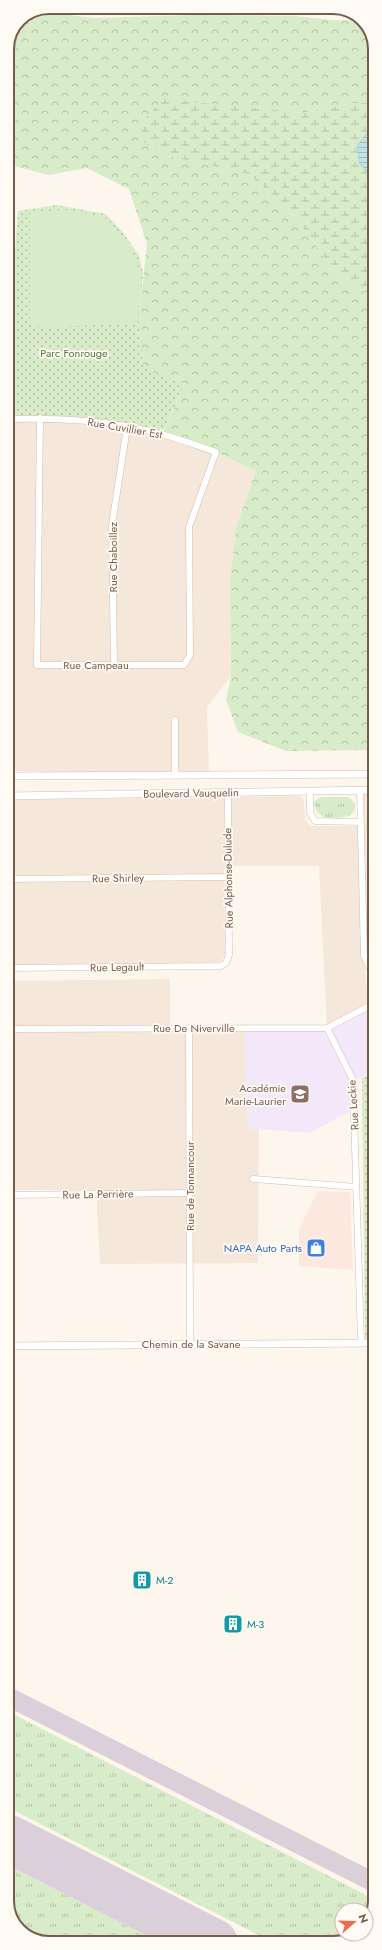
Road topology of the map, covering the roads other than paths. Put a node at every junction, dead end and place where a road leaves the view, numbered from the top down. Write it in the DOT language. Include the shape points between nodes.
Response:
graph roads {
  1 [pos="40,418"];
  2 [pos="14,419"];
  3 [pos="127,427"];
  4 [pos="216,452"];
  5 [pos="114,665"];
  6 [pos="175,720"];
  7 [pos="368,774"];
  8 [pos="14,776"];
  9 [pos="175,776"];
  10 [pos="360,790"];
  11 [pos="368,790"];
  12 [pos="310,791"];
  13 [pos="228,792"];
  14 [pos="14,796"];
  15 [pos="359,822"];
  16 [pos="228,877"];
  17 [pos="14,879"];
  18 [pos="226,964"];
  19 [pos="368,964"];
  20 [pos="14,968"];
  21 [pos="368,1007"];
  22 [pos="14,1028"];
  23 [pos="189,1028"];
  24 [pos="327,1028"];
  25 [pos="253,1179"];
  26 [pos="356,1187"];
  27 [pos="190,1193"];
  28 [pos="14,1195"];
  29 [pos="190,1343"];
  30 [pos="361,1343"];
  31 [pos="368,1343"];
  32 [pos="14,1346"];
  1 -- 2 [label="street, Rue Cuvillier Est"];
  1 -- 3 [label="street, Rue Cuvillier Est" via="101,422"];
  1 -- 5 [label="street, Rue Campeau" via="37,665"];
  3 -- 4 [label="street, Rue Cuvillier Est" via="162,434"];
  3 -- 5 [label="street, Rue Chaboillez" via="112,525"];
  4 -- 5 [label="street, Rue Campeau" via="189,527 190,655 184,665"];
  6 -- 9 [label="street, Boulevard Vauquelin"];
  7 -- 9 [label="street, Boulevard Vauquelin"];
  8 -- 9 [label="street, Boulevard Vauquelin"];
  10 -- 11 [label="street, Boulevard Vauquelin"];
  10 -- 12 [label="street, Boulevard Vauquelin"];
  10 -- 15 [label="street"];
  12 -- 13 [label="street, Boulevard Vauquelin"];
  12 -- 15 [label="street" via="310,813 314,821"];
  13 -- 14 [label="street, Boulevard Vauquelin"];
  13 -- 16 [label="street, Rue Alphonse-Dulude"];
  15 -- 19 [label="street" via="364,956"];
  16 -- 17 [label="street, Rue Shirley"];
  16 -- 18 [label="street, Rue Alphonse-Dulude" via="230,955"];
  18 -- 20 [label="street, Rue Legault"];
  21 -- 24 [label="street, Rue De Niverville"];
  22 -- 23 [label="street, Rue De Niverville"];
  23 -- 24 [label="street, Rue De Niverville"];
  23 -- 27 [label="street, Rue de Tonnancour"];
  24 -- 26 [label="street, Rue Leckie" via="353,1080"];
  25 -- 26 [label="street"];
  26 -- 30 [label="street, Rue Leckie"];
  27 -- 28 [label="street, Rue La Perrière"];
  27 -- 29 [label="street, Rue de Tonnancour"];
  29 -- 30 [label="street, Chemin de la Savane"];
  29 -- 32 [label="street, Chemin de la Savane"];
  30 -- 31 [label="street, Chemin de la Savane"];
}
